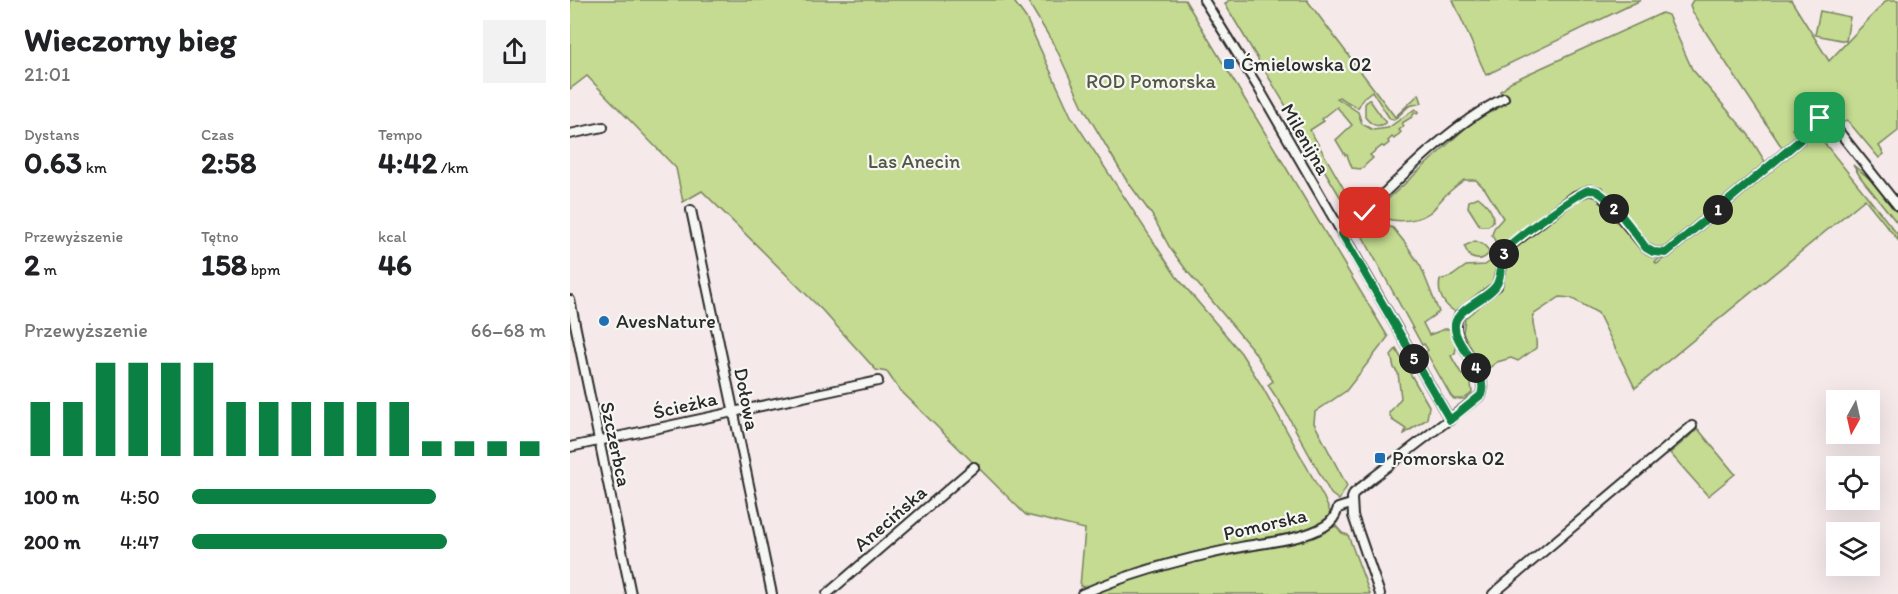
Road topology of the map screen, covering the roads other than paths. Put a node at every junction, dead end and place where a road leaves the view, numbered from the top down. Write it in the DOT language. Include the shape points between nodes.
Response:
graph roads {
  1 [pos="1204,0"];
  2 [pos="1504,98"];
  3 [pos="603,127"];
  4 [pos="570,134"];
  5 [pos="1898,206"];
  6 [pos="691,210"];
  7 [pos="1342,234"];
  8 [pos="570,300"];
  9 [pos="878,381"];
  10 [pos="732,412"];
  11 [pos="1450,420"];
  12 [pos="1692,426"];
  13 [pos="598,441"];
  14 [pos="570,447"];
  15 [pos="974,466"];
  16 [pos="1351,504"];
  17 [pos="631,594"];
  18 [pos="772,594"];
  19 [pos="827,594"];
  20 [pos="1082,594"];
  21 [pos="1380,594"];
  22 [pos="1493,594"];
  1 -- 7 [label="street, Milenijna"];
  2 -- 7 [label="street" via="1455,129"];
  3 -- 4 [label="street"];
  5 -- 11 [label="street, Pomorska" via="1832,123 1823,117 1803,127 1800,140 1666,253 1646,248 1599,192 1589,190 1575,196 1506,249 1497,286 1461,314 1455,324 1456,334 1483,385 1481,395"];
  6 -- 10 [label="street, Dołowa"];
  7 -- 11 [label="street, Milenijna"];
  8 -- 13 [label="street, Szczerbca"];
  9 -- 10 [label="street, Ścieżka"];
  10 -- 13 [label="street, Ścieżka"];
  10 -- 18 [label="street, Dołowa"];
  11 -- 16 [label="street, Pomorska" via="1354,493"];
  12 -- 22 [label="street"];
  13 -- 14 [label="street, Ścieżka"];
  13 -- 17 [label="street, Szczerbca"];
  15 -- 19 [label="street, Anecińska"];
  16 -- 20 [label="street, Pomorska" via="1338,508 1324,527 1295,537 1175,561"];
  16 -- 21 [label="street"];
}
